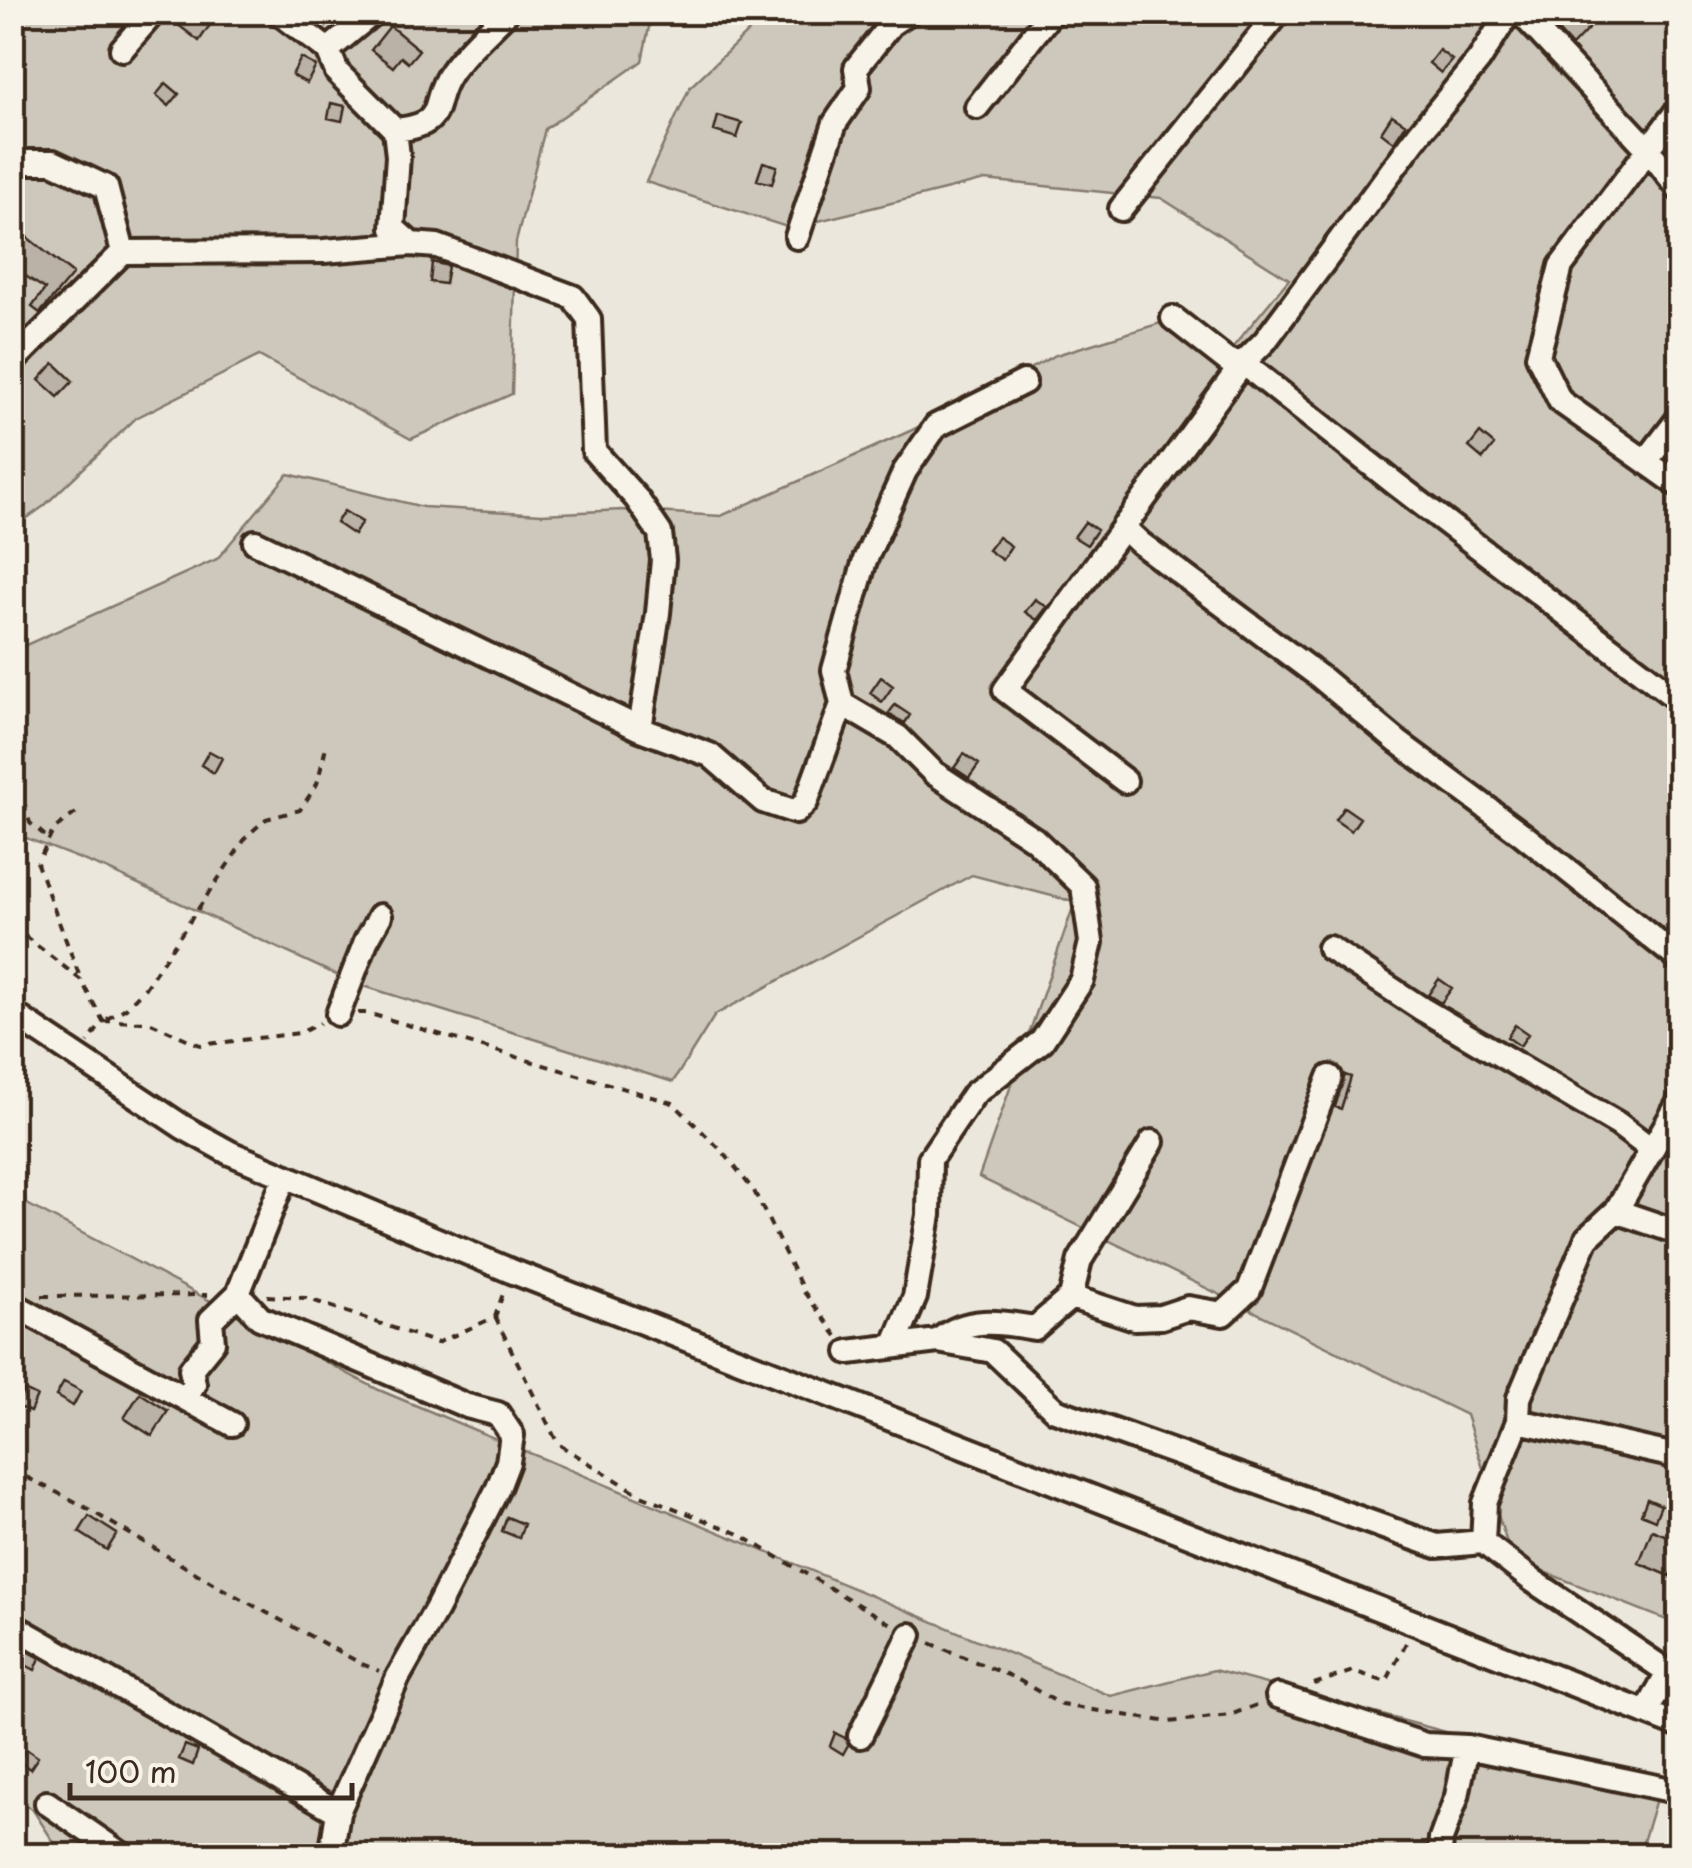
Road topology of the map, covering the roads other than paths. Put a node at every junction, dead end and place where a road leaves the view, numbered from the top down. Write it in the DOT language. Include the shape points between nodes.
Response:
graph roads {
  1 [pos="154,12"];
  2 [pos="278,12"];
  3 [pos="374,12"];
  4 [pos="507,12"];
  5 [pos="909,12"];
  6 [pos="1052,12"];
  7 [pos="1279,12"];
  8 [pos="1510,12"];
  9 [pos="1520,12"];
  10 [pos="122,50"];
  11 [pos="328,50"];
  12 [pos="977,108"];
  13 [pos="1680,108"];
  14 [pos="396,130"];
  15 [pos="1648,149"];
  16 [pos="15,164"];
  17 [pos="1680,190"];
  18 [pos="1121,210"];
  19 [pos="797,237"];
  20 [pos="411,244"];
  21 [pos="123,252"];
  22 [pos="1173,318"];
  23 [pos="12,362"];
  24 [pos="1243,363"];
  25 [pos="1024,382"];
  26 [pos="1680,417"];
  27 [pos="1647,460"];
  28 [pos="1680,486"];
  29 [pos="1123,527"];
  30 [pos="255,542"];
  31 [pos="1680,702"];
  32 [pos="842,704"];
  33 [pos="640,728"];
  34 [pos="1124,781"];
  35 [pos="380,916"];
  36 [pos="1329,948"];
  37 [pos="1680,960"];
  38 [pos="12,1014"];
  39 [pos="338,1014"];
  40 [pos="1330,1077"];
  41 [pos="1680,1101"];
  42 [pos="1680,1128"];
  43 [pos="1152,1142"];
  44 [pos="1652,1149"];
  45 [pos="285,1176"];
  46 [pos="1616,1211"];
  47 [pos="1680,1232"];
  48 [pos="238,1294"];
  49 [pos="1071,1297"];
  50 [pos="12,1304"];
  51 [pos="938,1341"];
  52 [pos="894,1346"];
  53 [pos="849,1352"];
  54 [pos="185,1397"];
  55 [pos="1518,1421"];
  56 [pos="232,1424"];
  57 [pos="1680,1458"];
  58 [pos="1483,1542"];
  59 [pos="12,1625"];
  60 [pos="910,1635"];
  61 [pos="1674,1675"];
  62 [pos="1278,1696"];
  63 [pos="1646,1712"];
  64 [pos="1680,1726"];
  65 [pos="860,1736"];
  66 [pos="1468,1747"];
  67 [pos="1680,1792"];
  68 [pos="47,1803"];
  69 [pos="338,1812"];
  70 [pos="124,1856"];
  71 [pos="331,1856"];
  72 [pos="1436,1856"];
  1 -- 10 [label="street"];
  2 -- 11 [label="street"];
  3 -- 11 [label="street"];
  4 -- 14 [label="street" via="449,74 436,112 420,127"];
  5 -- 19 [label="street" via="856,68 859,88 835,124"];
  6 -- 12 [label="street"];
  7 -- 18 [label="street"];
  8 -- 24 [label="street"];
  9 -- 15 [label="street"];
  11 -- 14 [label="street" via="337,72"];
  13 -- 15 [label="street"];
  14 -- 20 [label="street" via="392,228"];
  15 -- 17 [label="street"];
  15 -- 27 [label="street" via="1561,266 1538,356 1560,400"];
  16 -- 21 [label="street" via="53,162 106,187"];
  20 -- 21 [label="street"];
  20 -- 33 [label="street" via="437,246 538,281 573,297 589,319 594,451 660,533 663,560"];
  21 -- 23 [label="street"];
  22 -- 24 [label="street" via="1228,361"];
  24 -- 29 [label="street"];
  24 -- 31 [label="street"];
  25 -- 32 [label="street" via="936,426 905,470 864,560 834,670"];
  26 -- 27 [label="street"];
  27 -- 28 [label="street"];
  29 -- 34 [label="street" via="1004,690"];
  29 -- 37 [label="street"];
  30 -- 33 [label="street"];
  32 -- 33 [label="street" via="806,802 796,812 763,801 710,755"];
  32 -- 52 [label="street" via="898,737 934,773 1034,840 1083,886 1091,942 1082,980 1042,1041 974,1094 930,1160 915,1297"];
  35 -- 39 [label="street"];
  36 -- 44 [label="street"];
  38 -- 45 [label="street" via="183,1126"];
  40 -- 49 [label="street" via="1249,1290 1222,1314 1188,1308 1162,1318 1135,1318"];
  41 -- 44 [label="street"];
  42 -- 44 [label="street"];
  43 -- 49 [label="street" via="1080,1260"];
  44 -- 46 [label="street"];
  45 -- 48 [label="street"];
  45 -- 63 [label="street" via="510,1271"];
  46 -- 47 [label="street"];
  46 -- 55 [label="street" via="1587,1238 1519,1398"];
  48 -- 54 [label="street" via="211,1320 213,1342 191,1369 194,1384"];
  48 -- 69 [label="street" via="260,1318 498,1414 512,1435 498,1488 398,1677"];
  49 -- 51 [label="street" via="1035,1328 991,1321 953,1327"];
  50 -- 54 [label="street"];
  51 -- 52 [label="street"];
  51 -- 58 [label="street" via="993,1351 1056,1410 1437,1546"];
  52 -- 53 [label="street"];
  54 -- 56 [label="street"];
  55 -- 57 [label="street"];
  55 -- 58 [label="street" via="1486,1504"];
  58 -- 61 [label="street"];
  59 -- 69 [label="street"];
  60 -- 65 [label="street"];
  61 -- 63 [label="street"];
  62 -- 66 [label="street" via="1425,1744"];
  63 -- 64 [label="street"];
  66 -- 67 [label="street"];
  66 -- 72 [label="street"];
  68 -- 70 [label="street"];
  69 -- 71 [label="street"];
}
